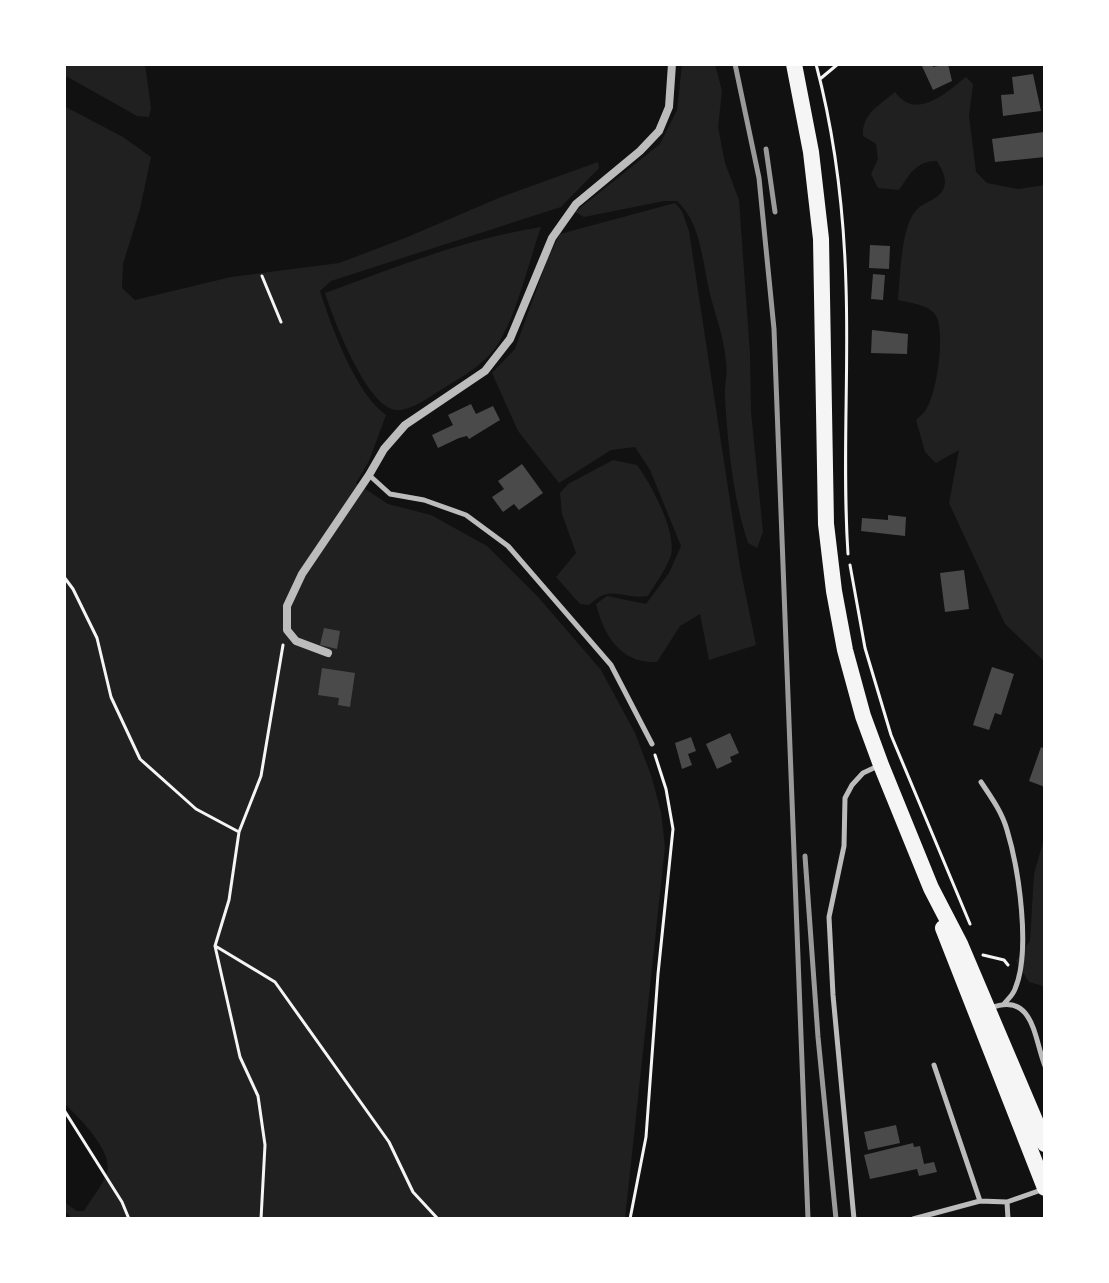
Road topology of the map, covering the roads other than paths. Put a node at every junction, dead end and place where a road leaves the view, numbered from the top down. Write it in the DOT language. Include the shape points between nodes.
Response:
graph roads {
  1 [pos="672,64"];
  2 [pos="794,64"];
  3 [pos="369,475"];
  4 [pos="328,653"];
  5 [pos="652,744"];
  6 [pos="881,765"];
  7 [pos="981,782"];
  8 [pos="989,1009"];
  9 [pos="934,1065"];
  10 [pos="1045,1066"];
  11 [pos="1045,1144"];
  12 [pos="1045,1189"];
  13 [pos="980,1201"];
  14 [pos="1007,1202"];
  15 [pos="854,1219"];
  16 [pos="913,1219"];
  17 [pos="1008,1219"];
  1 -- 3 [label="street" via="669,107 659,131 576,204 552,238 510,339 485,371 405,425"];
  2 -- 6 [label="main road" via="821,239 831,572 853,683"];
  3 -- 4 [label="street" via="302,574 287,606 287,630 296,641"];
  3 -- 5 [label="lane" via="390,494 466,515 508,546 611,665"];
  6 -- 8 [label="main road" via="931,888"];
  6 -- 15 [label="lane" via="863,773 845,798 844,846 829,917"];
  7 -- 8 [label="lane" via="1008,831 1023,926 1015,991"];
  8 -- 10 [label="lane" via="1020,1007 1027,1014"];
  8 -- 11 [label="main road"];
  8 -- 12 [label="main road"];
  9 -- 13 [label="lane"];
  12 -- 14 [label="lane"];
  13 -- 14 [label="lane"];
  13 -- 16 [label="lane"];
  14 -- 17 [label="lane"];
}
